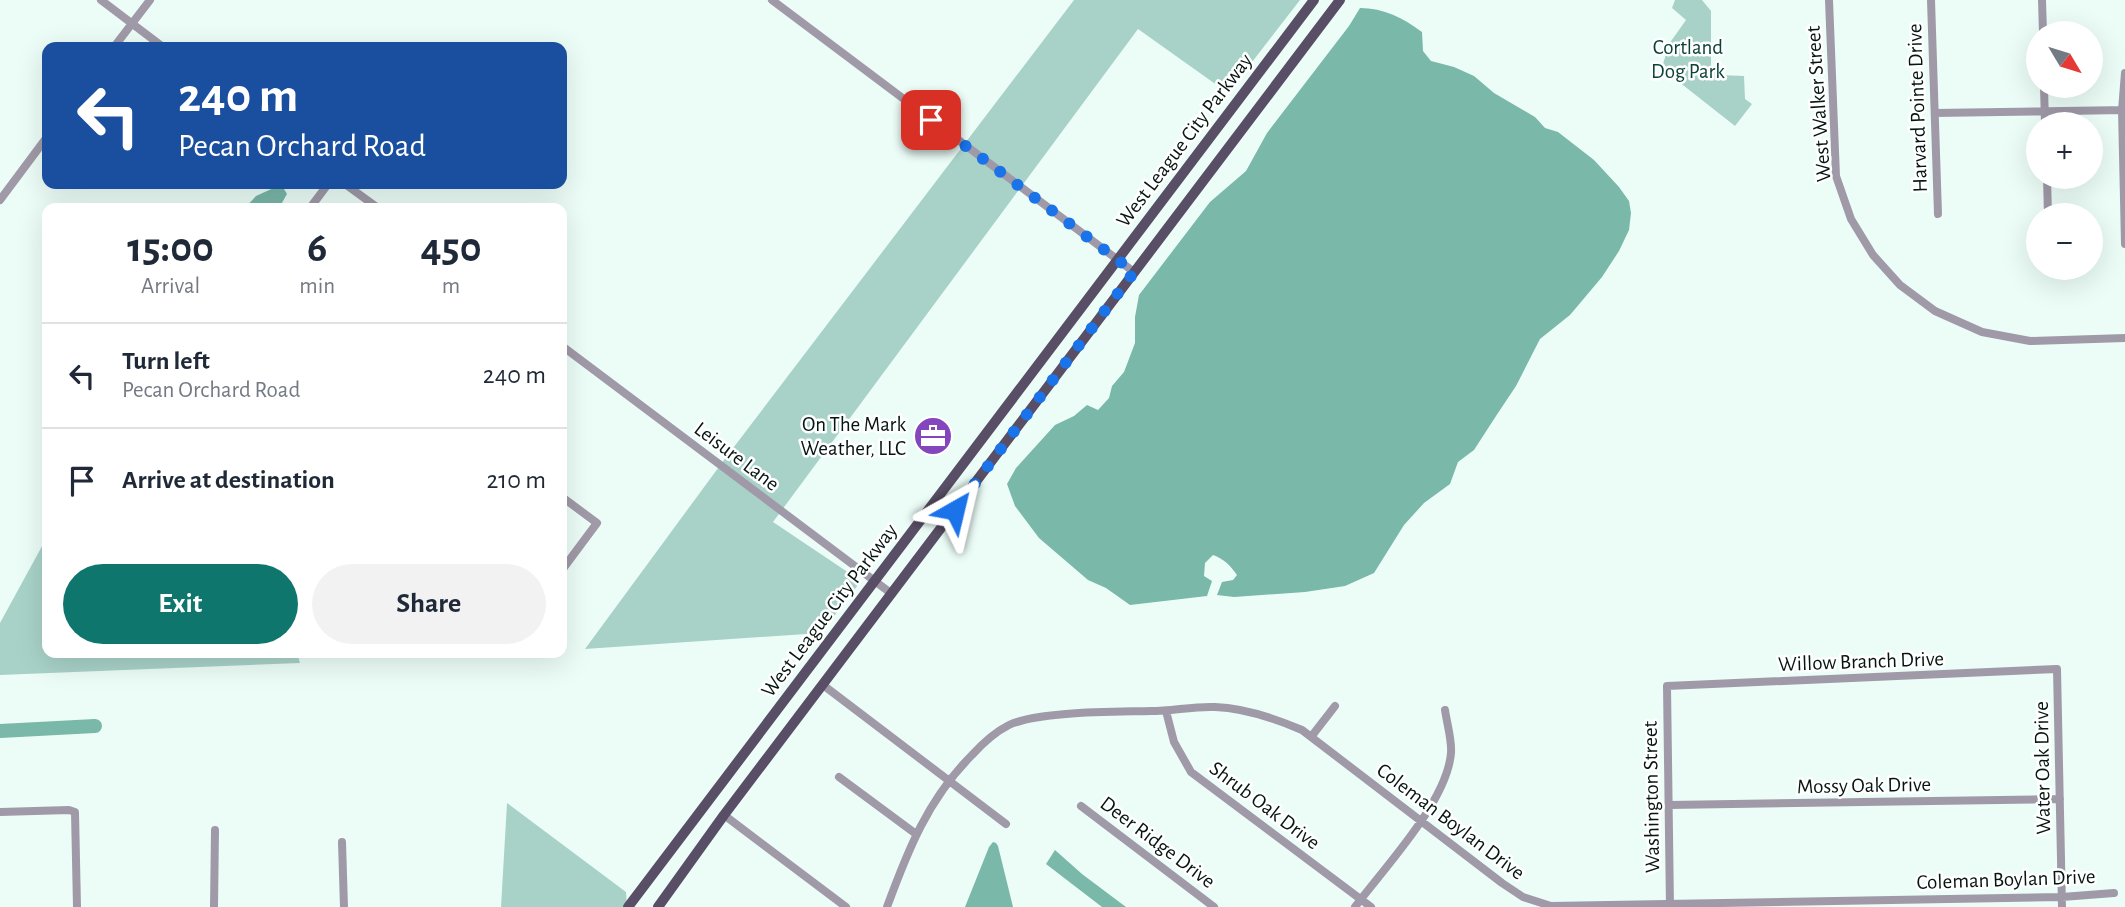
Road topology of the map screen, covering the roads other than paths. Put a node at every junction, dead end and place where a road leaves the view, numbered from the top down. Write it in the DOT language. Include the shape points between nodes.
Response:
graph roads {
  1 [pos="101,0"];
  2 [pos="150,0"];
  3 [pos="772,0"];
  4 [pos="1314,0"];
  5 [pos="1340,0"];
  6 [pos="1829,0"];
  7 [pos="1931,0"];
  8 [pos="2042,0"];
  9 [pos="2043,21"];
  10 [pos="132,24"];
  11 [pos="118,42"];
  12 [pos="156,42"];
  13 [pos="2125,73"];
  14 [pos="2044,98"];
  15 [pos="2124,110"];
  16 [pos="2045,111"];
  17 [pos="1935,113"];
  18 [pos="42,144"];
  19 [pos="352,189"];
  20 [pos="0,200"];
  21 [pos="371,203"];
  22 [pos="1938,214"];
  23 [pos="2125,244"];
  24 [pos="1117,260"];
  25 [pos="1134,272"];
  26 [pos="2125,338"];
  27 [pos="567,350"];
  28 [pos="567,501"];
  29 [pos="567,563"];
  30 [pos="875,581"];
  31 [pos="892,594"];
  32 [pos="2057,669"];
  33 [pos="823,685"];
  34 [pos="1667,686"];
  35 [pos="1335,706"];
  36 [pos="1445,710"];
  37 [pos="1166,711"];
  38 [pos="1311,737"];
  39 [pos="839,777"];
  40 [pos="949,782"];
  41 [pos="2060,799"];
  42 [pos="707,802"];
  43 [pos="1669,805"];
  44 [pos="1081,806"];
  45 [pos="0,812"];
  46 [pos="724,815"];
  47 [pos="1421,821"];
  48 [pos="1006,824"];
  49 [pos="215,830"];
  50 [pos="916,834"];
  51 [pos="342,842"];
  52 [pos="2114,893"];
  53 [pos="2062,897"];
  54 [pos="1360,899"];
  55 [pos="1670,905"];
  56 [pos="1551,906"];
  57 [pos="77,907"];
  58 [pos="215,907"];
  59 [pos="344,907"];
  60 [pos="628,907"];
  61 [pos="658,907"];
  62 [pos="846,907"];
  63 [pos="887,907"];
  64 [pos="1214,907"];
  65 [pos="1354,907"];
  66 [pos="1371,907"];
  67 [pos="2062,907"];
  1 -- 10 [label="street"];
  2 -- 10 [label="street"];
  3 -- 24 [label="street"];
  4 -- 24 [label="main road, West League City Parkway"];
  5 -- 25 [label="main road, West League City Parkway"];
  6 -- 26 [label="street, West Walker Street" via="1836,176 1851,219 1873,255 1900,285 1935,311 1982,332 2030,341"];
  7 -- 17 [label="street, Harvard Pointe Drive"];
  8 -- 9 [label="street"];
  10 -- 11 [label="street"];
  10 -- 12 [label="street"];
  13 -- 15 [label="street"];
  14 -- 16 [label="street"];
  15 -- 16 [label="street"];
  15 -- 23 [label="street"];
  16 -- 17 [label="street"];
  17 -- 22 [label="street, Harvard Pointe Drive"];
  18 -- 20 [label="street"];
  19 -- 21 [label="street"];
  24 -- 25 [label="street"];
  24 -- 30 [label="main road, West League City Parkway"];
  25 -- 31 [label="main road, West League City Parkway"];
  27 -- 30 [label="street, Leisure Lane"];
  28 -- 29 [label="street" via="597,523"];
  30 -- 31 [label="street, Leisure Lane"];
  30 -- 42 [label="main road, West League City Parkway"];
  31 -- 33 [label="main road, West League City Parkway"];
  32 -- 34 [label="street, Willow Branch Drive"];
  32 -- 41 [label="street, Water Oak Drive"];
  33 -- 40 [label="street"];
  33 -- 46 [label="main road, West League City Parkway"];
  34 -- 43 [label="street, Washington Street"];
  35 -- 38 [label="street"];
  36 -- 47 [label="street" via="1451,752 1438,792"];
  37 -- 38 [label="street, Coleman Boylan Drive" via="1214,707 1270,716"];
  37 -- 40 [label="street, Coleman Boylan Drive" via="1044,716 1009,725 985,742"];
  37 -- 54 [label="street, Shrub Oak Drive" via="1174,742 1191,772"];
  38 -- 47 [label="street, Coleman Boylan Drive"];
  39 -- 50 [label="street"];
  40 -- 48 [label="street"];
  40 -- 50 [label="street, Coleman Boylan Drive"];
  41 -- 43 [label="street, Mossy Oak Drive"];
  41 -- 53 [label="street, Water Oak Drive"];
  42 -- 46 [label="main road"];
  42 -- 60 [label="main road, West League City Parkway"];
  43 -- 55 [label="street, Washington Street"];
  44 -- 64 [label="street, Deer Ridge Drive"];
  45 -- 57 [label="street" via="75,812"];
  46 -- 61 [label="main road, West League City Parkway"];
  46 -- 62 [label="street"];
  47 -- 54 [label="street"];
  47 -- 56 [label="street, Coleman Boylan Drive" via="1523,897"];
  49 -- 58 [label="street"];
  50 -- 63 [label="street, Coleman Boylan Drive"];
  51 -- 59 [label="street"];
  52 -- 53 [label="street, Coleman Boylan Drive"];
  53 -- 55 [label="street, Coleman Boylan Drive"];
  53 -- 67 [label="street, Water Oak Drive"];
  54 -- 65 [label="street"];
  54 -- 66 [label="street, Shrub Oak Drive"];
  55 -- 56 [label="street, Coleman Boylan Drive"];
}
